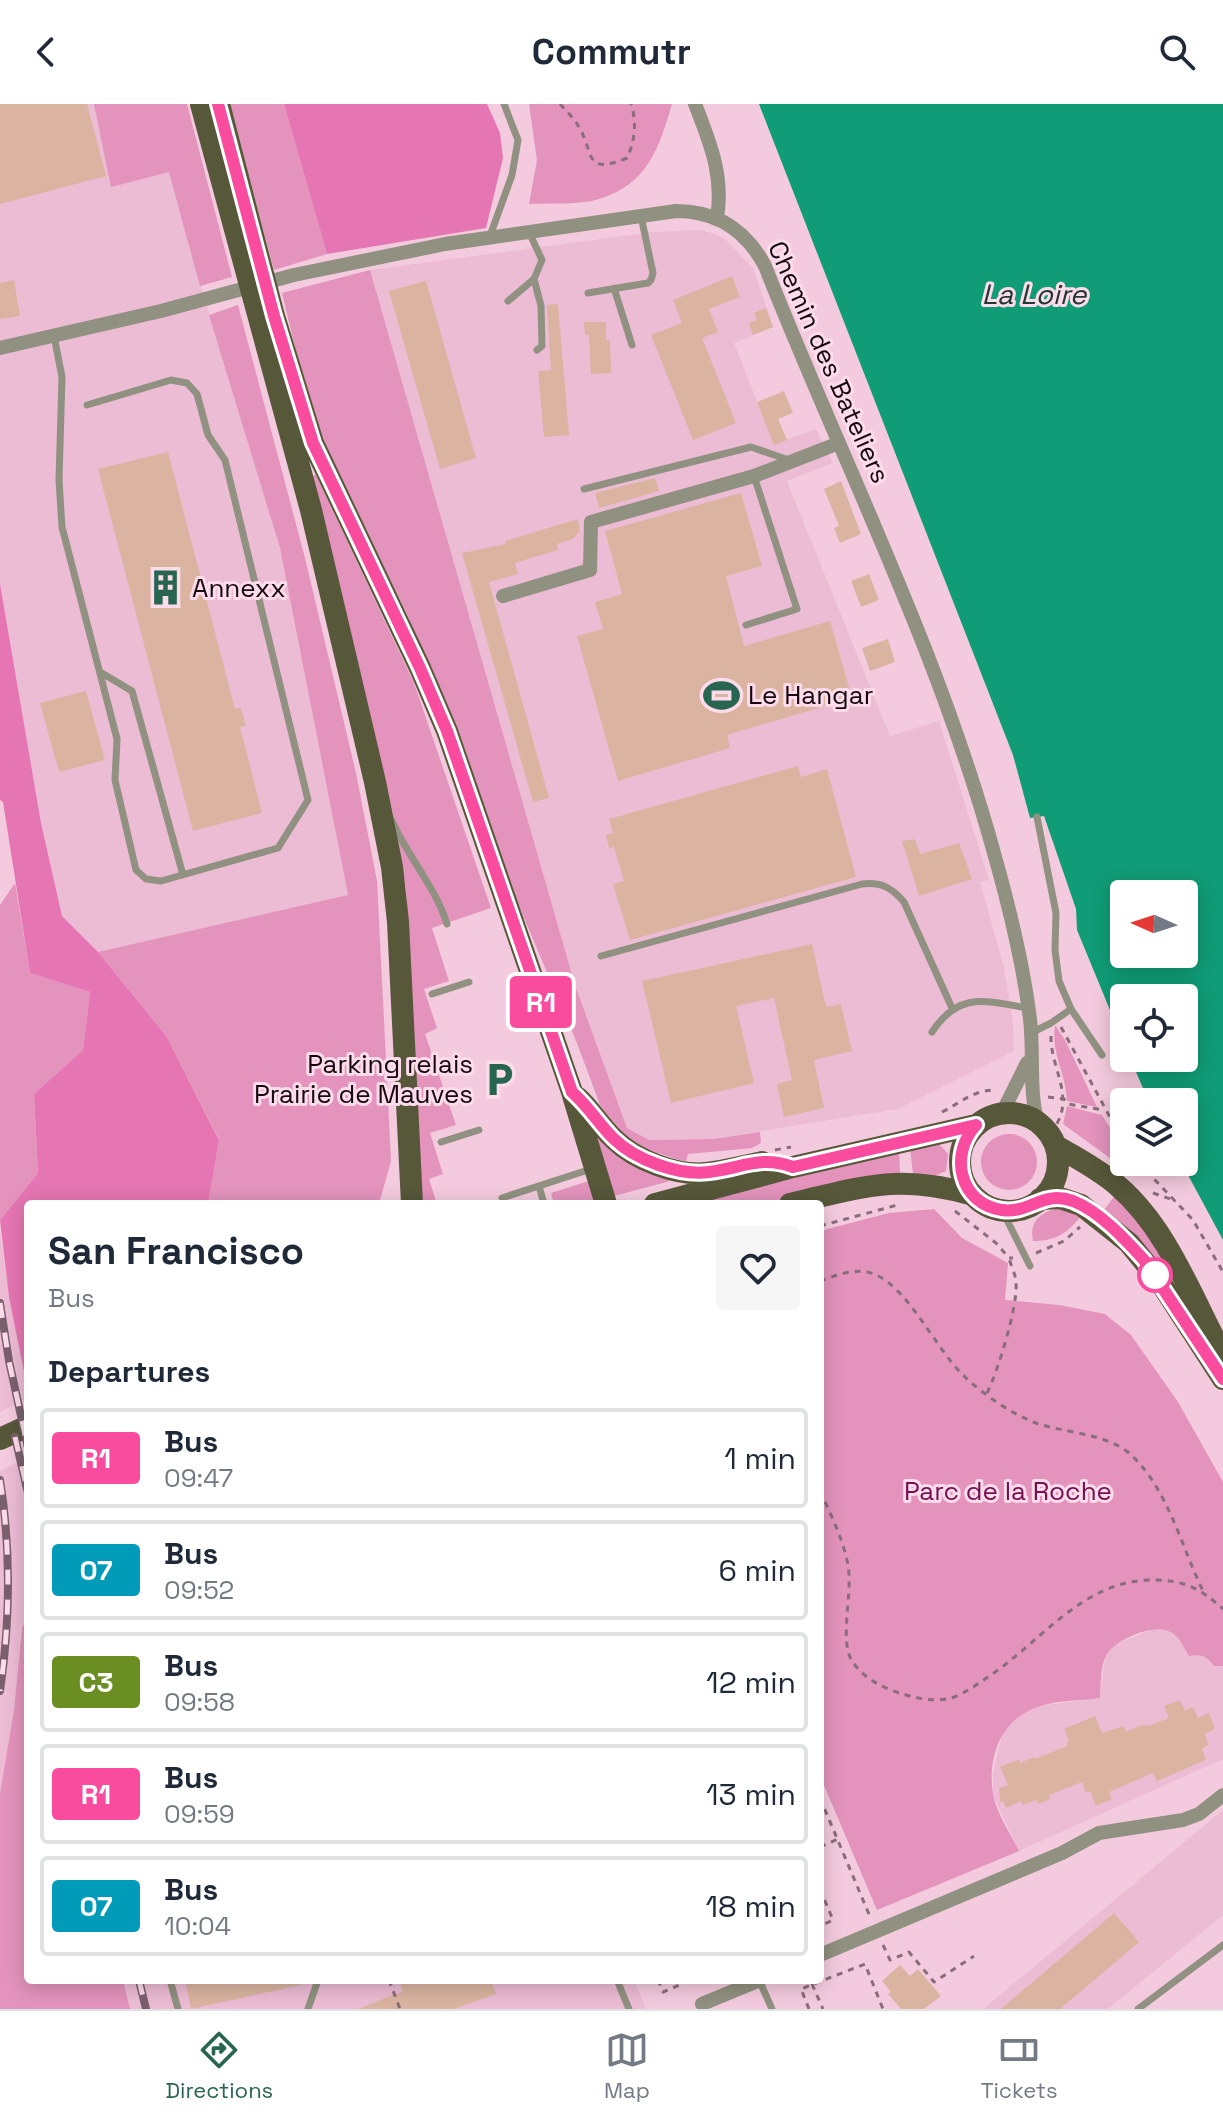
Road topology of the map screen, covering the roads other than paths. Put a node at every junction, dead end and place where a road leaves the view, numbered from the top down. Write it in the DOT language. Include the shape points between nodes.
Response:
graph roads {
  1 [pos="201,104"];
  2 [pos="219,104"];
  3 [pos="504,104"];
  4 [pos="695,104"];
  5 [pos="641,216"];
  6 [pos="717,218"];
  7 [pos="529,232"];
  8 [pos="490,236"];
  9 [pos="247,244"];
  10 [pos="534,279"];
  11 [pos="614,288"];
  12 [pos="588,293"];
  13 [pos="508,301"];
  14 [pos="266,317"];
  15 [pos="54,336"];
  16 [pos="632,345"];
  17 [pos="0,348"];
  18 [pos="537,350"];
  19 [pos="87,405"];
  20 [pos="839,443"];
  21 [pos="795,462"];
  22 [pos="754,476"];
  23 [pos="584,489"];
  24 [pos="503,596"];
  25 [pos="746,625"];
  26 [pos="100,672"];
  27 [pos="375,782"];
  28 [pos="1037,817"];
  29 [pos="183,875"];
  30 [pos="447,924"];
  31 [pos="601,956"];
  32 [pos="469,982"];
  33 [pos="432,994"];
  34 [pos="952,1008"];
  35 [pos="1028,1008"];
  36 [pos="1071,1009"];
  37 [pos="932,1032"];
  38 [pos="1031,1033"];
  39 [pos="1030,1055"];
  40 [pos="1102,1055"];
  41 [pos="572,1092"];
  42 [pos="1002,1113"];
  43 [pos="976,1125"];
  44 [pos="479,1130"];
  45 [pos="1047,1133"];
  46 [pos="441,1142"];
  47 [pos="408,1151"];
  48 [pos="597,1167"];
  49 [pos="793,1167"];
  50 [pos="539,1186"];
  51 [pos="973,1195"];
  52 [pos="502,1198"];
  53 [pos="1040,1199"];
  54 [pos="402,1200"];
  55 [pos="412,1200"];
  56 [pos="543,1200"];
  57 [pos="605,1200"];
  58 [pos="670,1200"];
  59 [pos="808,1200"];
  60 [pos="1002,1210"];
  61 [pos="1030,1266"];
  62 [pos="1223,1355"];
  63 [pos="1223,1379"];
  64 [pos="24,1428"];
  65 [pos="0,1439"];
  66 [pos="1223,1795"];
  67 [pos="1223,1945"];
  68 [pos="824,1953"];
  69 [pos="171,1984"];
  70 [pos="317,1984"];
  71 [pos="619,1984"];
  72 [pos="752,1984"];
  73 [pos="762,1984"];
  74 [pos="703,2007"];
  75 [pos="178,2009"];
  76 [pos="308,2009"];
  77 [pos="629,2009"];
  78 [pos="772,2009"];
  79 [pos="1138,2009"];
  1 -- 9 [label="main road"];
  2 -- 9 [label="main road"];
  3 -- 8 [label="lane" via="518,140 512,175"];
  4 -- 6 [label="street" via="717,163"];
  5 -- 6 [label="street, Chemin des Bateliers" via="688,211"];
  5 -- 7 [label="street, Chemin des Bateliers"];
  5 -- 11 [label="lane" via="653,277 648,283"];
  6 -- 20 [label="street, Chemin des Bateliers" via="755,247"];
  7 -- 8 [label="street, Chemin des Bateliers"];
  7 -- 10 [label="lane" via="542,260"];
  8 -- 15 [label="street, Chemin des Bateliers" via="294,275"];
  9 -- 14 [label="main road"];
  10 -- 13 [label="lane"];
  10 -- 18 [label="lane" via="541,306 542,346"];
  11 -- 12 [label="lane"];
  11 -- 16 [label="lane"];
  14 -- 27 [label="main road"];
  14 -- 41 [label="main road" via="313,443 447,731"];
  15 -- 17 [label="street, Chemin des Bateliers"];
  15 -- 26 [label="lane" via="62,377 62,527"];
  19 -- 29 [label="lane" via="171,380 187,383 197,394 208,435 225,460 308,800 278,848"];
  20 -- 21 [label="street"];
  20 -- 35 [label="street, Chemin des Bateliers" via="948,703 994,854"];
  21 -- 22 [label="street"];
  21 -- 23 [label="lane" via="751,447"];
  22 -- 24 [label="street" via="591,522 590,570"];
  22 -- 25 [label="lane" via="797,609"];
  26 -- 29 [label="lane" via="132,691"];
  26 -- 29 [label="lane" via="117,739 115,780 136,870 146,879 161,881"];
  27 -- 30 [label="lane"];
  27 -- 47 [label="main road" via="398,922"];
  28 -- 36 [label="lane" via="1056,913 1059,981"];
  31 -- 34 [label="lane" via="862,884 878,884 904,902"];
  32 -- 33 [label="lane"];
  34 -- 35 [label="lane" via="988,1002"];
  34 -- 37 [label="lane"];
  35 -- 38 [label="street, Chemin des Bateliers"];
  36 -- 38 [label="lane"];
  36 -- 40 [label="lane"];
  38 -- 39 [label="street, Chemin des Bateliers"];
  39 -- 42 [label="street, Chemin des Bateliers"];
  39 -- 45 [label="street, Chemin des Bateliers" via="1031,1094"];
  41 -- 48 [label="main road"];
  41 -- 49 [label="main road" via="614,1139 646,1160 691,1173 773,1160"];
  42 -- 43 [label="main road"];
  42 -- 45 [label="main road" via="1020,1114"];
  43 -- 49 [label="main road"];
  43 -- 51 [label="main road" via="960,1155 961,1172"];
  44 -- 46 [label="lane"];
  45 -- 53 [label="main road" via="1058,1162 1055,1179"];
  45 -- 62 [label="main road" via="1117,1184 1142,1211"];
  47 -- 54 [label="main road"];
  47 -- 55 [label="main road"];
  48 -- 50 [label="lane"];
  48 -- 57 [label="main road"];
  49 -- 58 [label="main road"];
  50 -- 52 [label="lane"];
  50 -- 56 [label="lane"];
  51 -- 59 [label="main road" via="889,1182"];
  51 -- 60 [label="main road"];
  53 -- 60 [label="main road" via="1022,1209"];
  53 -- 63 [label="main road" via="1081,1205 1129,1243"];
  60 -- 61 [label="lane"];
  64 -- 65 [label="main road"];
  66 -- 68 [label="street" via="1183,1820 1099,1833"];
  67 -- 79 [label="lane"];
  69 -- 75 [label="lane"];
  70 -- 76 [label="lane"];
  71 -- 77 [label="lane"];
  72 -- 74 [label="street"];
  73 -- 78 [label="lane"];
}
